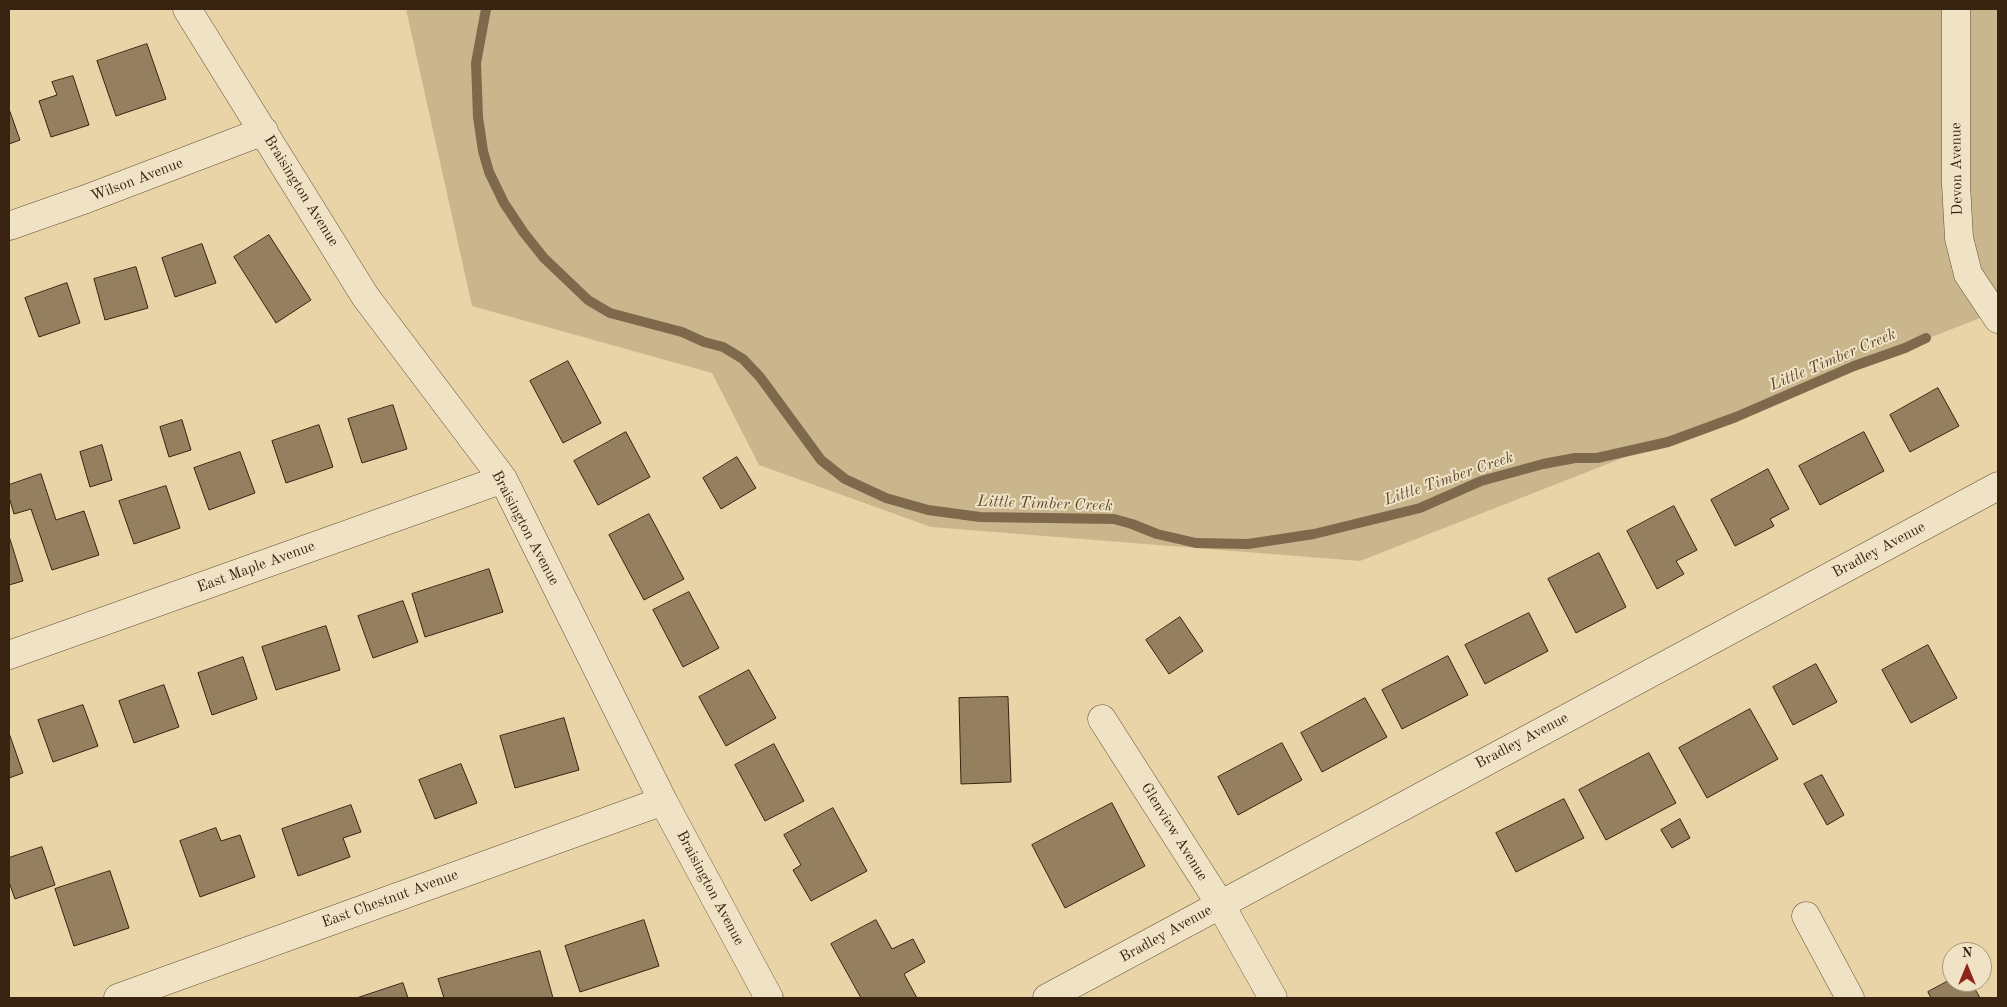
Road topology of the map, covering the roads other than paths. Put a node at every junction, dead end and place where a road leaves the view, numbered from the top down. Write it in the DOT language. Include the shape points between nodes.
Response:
graph roads {
  1 [pos="188,9"];
  2 [pos="1956,9"];
  3 [pos="264,132"];
  4 [pos="9,226"];
  5 [pos="1998,319"];
  6 [pos="503,479"];
  7 [pos="1998,486"];
  8 [pos="9,655"];
  9 [pos="1102,719"];
  10 [pos="663,801"];
  11 [pos="1220,904"];
  12 [pos="1806,916"];
  13 [pos="118,998"];
  14 [pos="769,998"];
  15 [pos="1047,998"];
  16 [pos="1273,998"];
  17 [pos="1850,998"];
  1 -- 3 [label="street, Braisington Avenue"];
  2 -- 5 [label="street, Devon Avenue" via="1959,238 1968,274"];
  3 -- 4 [label="street, Wilson Avenue"];
  3 -- 6 [label="street, Braisington Avenue" via="365,296"];
  6 -- 8 [label="street, East Maple Avenue"];
  6 -- 10 [label="street, Braisington Avenue"];
  7 -- 11 [label="street, Bradley Avenue"];
  9 -- 11 [label="street, Glenview Avenue"];
  10 -- 13 [label="street, East Chestnut Avenue"];
  10 -- 14 [label="street, Braisington Avenue"];
  11 -- 15 [label="street, Bradley Avenue"];
  11 -- 16 [label="street, Glenview Avenue"];
  12 -- 17 [label="street"];
}
